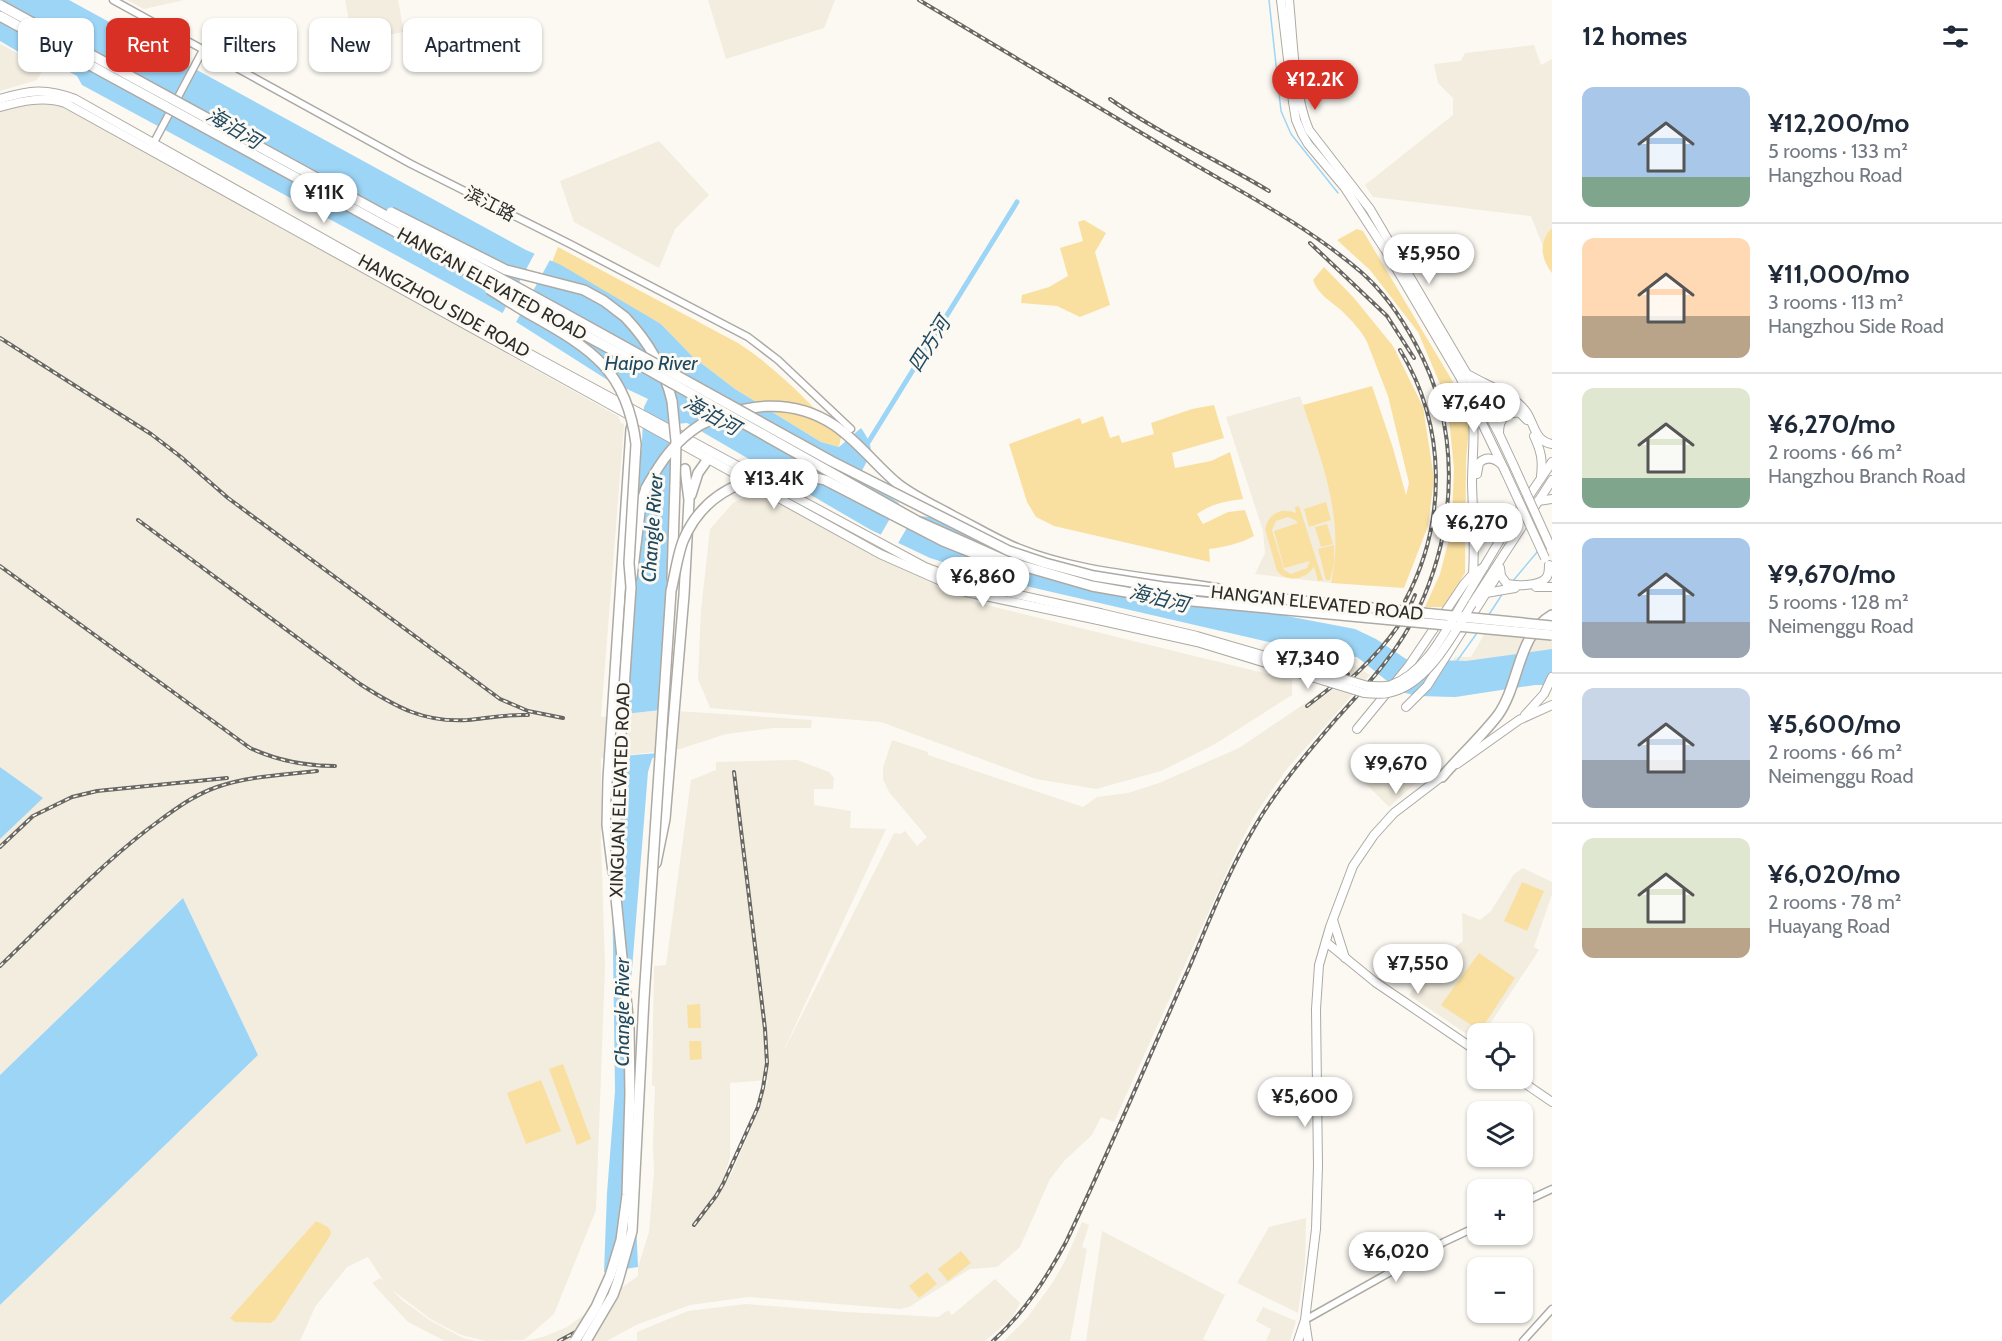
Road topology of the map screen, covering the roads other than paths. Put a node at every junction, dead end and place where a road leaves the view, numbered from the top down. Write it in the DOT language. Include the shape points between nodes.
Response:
graph roads {
  1 [pos="113,0"];
  2 [pos="1281,0"];
  3 [pos="1289,0"];
  4 [pos="0,5"];
  5 [pos="0,16"];
  6 [pos="202,49"];
  7 [pos="202,52"];
  8 [pos="243,72"];
  9 [pos="0,99"];
  10 [pos="170,99"];
  11 [pos="0,107"];
  12 [pos="152,146"];
  13 [pos="294,177"];
  14 [pos="1467,374"];
  15 [pos="1469,394"];
  16 [pos="623,413"];
  17 [pos="636,419"];
  18 [pos="852,429"];
  19 [pos="1499,434"];
  20 [pos="681,440"];
  21 [pos="1552,444"];
  22 [pos="708,459"];
  23 [pos="1552,462"];
  24 [pos="1503,467"];
  25 [pos="685,469"];
  26 [pos="1540,478"];
  27 [pos="1552,480"];
  28 [pos="1552,499"];
  29 [pos="689,500"];
  30 [pos="1538,501"];
  31 [pos="1506,530"];
  32 [pos="1552,549"];
  33 [pos="1500,561"];
  34 [pos="1549,565"];
  35 [pos="1484,567"];
  36 [pos="1500,571"];
  37 [pos="1473,574"];
  38 [pos="1518,586"];
  39 [pos="631,587"];
  40 [pos="1552,587"];
  41 [pos="671,591"];
  42 [pos="1486,593"];
  43 [pos="1272,598"];
  44 [pos="1173,599"];
  45 [pos="1471,604"];
  46 [pos="1552,615"];
  47 [pos="1099,616"];
  48 [pos="1552,626"];
  49 [pos="1552,636"];
  50 [pos="1552,677"];
  51 [pos="1552,705"];
  52 [pos="1406,706"];
  53 [pos="1519,720"];
  54 [pos="1358,729"];
  55 [pos="1442,777"];
  56 [pos="652,883"];
  57 [pos="616,898"];
  58 [pos="1333,920"];
  59 [pos="1326,942"];
  60 [pos="1345,958"];
  61 [pos="1467,1045"];
  62 [pos="1533,1089"];
  63 [pos="1552,1102"];
  64 [pos="1552,1189"];
  65 [pos="1533,1198"];
  66 [pos="1467,1231"];
  67 [pos="1552,1309"];
  68 [pos="1305,1320"];
  69 [pos="575,1341"];
  70 [pos="586,1341"];
  71 [pos="1298,1341"];
  72 [pos="1308,1341"];
  73 [pos="1523,1341"];
  1 -- 6 [label="street, 滨江路"];
  2 -- 15 [label="main road" via="1292,95 1302,134 1363,214"];
  3 -- 14 [label="main road" via="1300,101 1309,130 1365,202"];
  4 -- 10 [label="highway, HANG'AN ELEVATED ROAD, bridge"];
  5 -- 13 [label="highway, HANG'AN ELEVATED ROAD, bridge"];
  7 -- 12 [label="street, bridge"];
  8 -- 18 [label="street, 滨江路" via="411,164 748,338 778,360"];
  9 -- 12 [label="main road, HANGZHOU SIDE ROAD" via="55,91"];
  10 -- 41 [label="highway, bridge" via="499,267 584,290 626,317 654,354 672,401 676,441"];
  10 -- 43 [label="highway, HANG'AN ELEVATED ROAD, bridge" via="831,461 1001,547 1094,576"];
  11 -- 12 [label="main road, HANGZHOU SIDE ROAD" via="58,100"];
  12 -- 16 [label="main road, HANGZHOU SIDE ROAD"];
  12 -- 17 [label="main road, HANGZHOU SIDE ROAD"];
  13 -- 39 [label="highway, bridge" via="581,344 612,374 626,400 636,444"];
  13 -- 44 [label="highway, HANG'AN ELEVATED ROAD, bridge" via="917,521 1009,562 1092,586"];
  14 -- 19 [label="main road"];
  14 -- 21 [label="main road" via="1520,405 1542,441"];
  15 -- 24 [label="main road"];
  15 -- 37 [label="main road" via="1474,419"];
  16 -- 17 [label="highway"];
  17 -- 20 [label="main road, HANGZHOU SIDE ROAD"];
  17 -- 57 [label="highway, bridge" via="607,813"];
  19 -- 26 [label="main road" via="1504,416 1514,412 1524,416 1541,450"];
  19 -- 32 [label="main road, bridge"];
  20 -- 22 [label="main road, HANGZHOU SIDE ROAD"];
  20 -- 47 [label="main road" via="924,567 970,584"];
  22 -- 29 [label="highway" via="698,473"];
  22 -- 47 [label="main road, HANGZHOU SIDE ROAD" via="928,577 966,592"];
  23 -- 26 [label="main road"];
  24 -- 31 [label="main road" via="1488,458 1478,466 1478,525 1492,536"];
  24 -- 34 [label="main road, bridge"];
  25 -- 29 [label="highway"];
  26 -- 31 [label="main road"];
  27 -- 30 [label="main road"];
  28 -- 30 [label="main road"];
  29 -- 56 [label="highway, bridge" via="665,819"];
  30 -- 33 [label="main road"];
  31 -- 35 [label="main road"];
  33 -- 36 [label="main road"];
  33 -- 45 [label="main road"];
  34 -- 38 [label="main road" via="1545,580"];
  35 -- 37 [label="main road"];
  35 -- 45 [label="main road"];
  36 -- 38 [label="main road" via="1507,584"];
  36 -- 42 [label="main road"];
  37 -- 54 [label="main road, bridge" via="1408,667"];
  38 -- 40 [label="main road"];
  38 -- 42 [label="main road"];
  39 -- 43 [label="highway, bridge" via="641,504 667,453 687,433 719,416 738,409 768,406 806,412 834,425 899,485 1018,549 1095,571"];
  39 -- 57 [label="highway, XINGUAN ELEVATED ROAD, bridge" via="616,805"];
  41 -- 44 [label="highway, bridge" via="682,543 710,504 737,484 788,475 825,480 943,541 1017,570 1098,591"];
  41 -- 56 [label="highway, XINGUAN ELEVATED ROAD, bridge"];
  42 -- 45 [label="main road"];
  43 -- 48 [label="highway, HANG'AN ELEVATED ROAD, bridge"];
  44 -- 49 [label="highway, HANG'AN ELEVATED ROAD, bridge"];
  45 -- 47 [label="main road, bridge" via="1433,664 1412,683 1388,693 1364,693"];
  45 -- 52 [label="main road, bridge" via="1427,686"];
  46 -- 55 [label="highway, bridge" via="1541,622 1527,642 1512,689 1499,714"];
  50 -- 53 [label="main road" via="1544,694"];
  51 -- 53 [label="main road"];
  53 -- 55 [label="main road"];
  55 -- 58 [label="main road" via="1394,813 1374,835 1353,866"];
  56 -- 70 [label="highway, XINGUAN ELEVATED ROAD, bridge" via="632,1231 613,1295"];
  57 -- 69 [label="highway, XINGUAN ELEVATED ROAD, bridge" via="629,1028 627,1195 621,1240 610,1276"];
  58 -- 59 [label="main road"];
  58 -- 60 [label="main road"];
  59 -- 60 [label="main road"];
  59 -- 68 [label="main road" via="1317,984 1318,1176"];
  60 -- 61 [label="main road"];
  62 -- 63 [label="main road"];
  64 -- 65 [label="street"];
  66 -- 68 [label="street"];
  67 -- 73 [label="street"];
  68 -- 71 [label="main road"];
  68 -- 72 [label="main road"];
}
